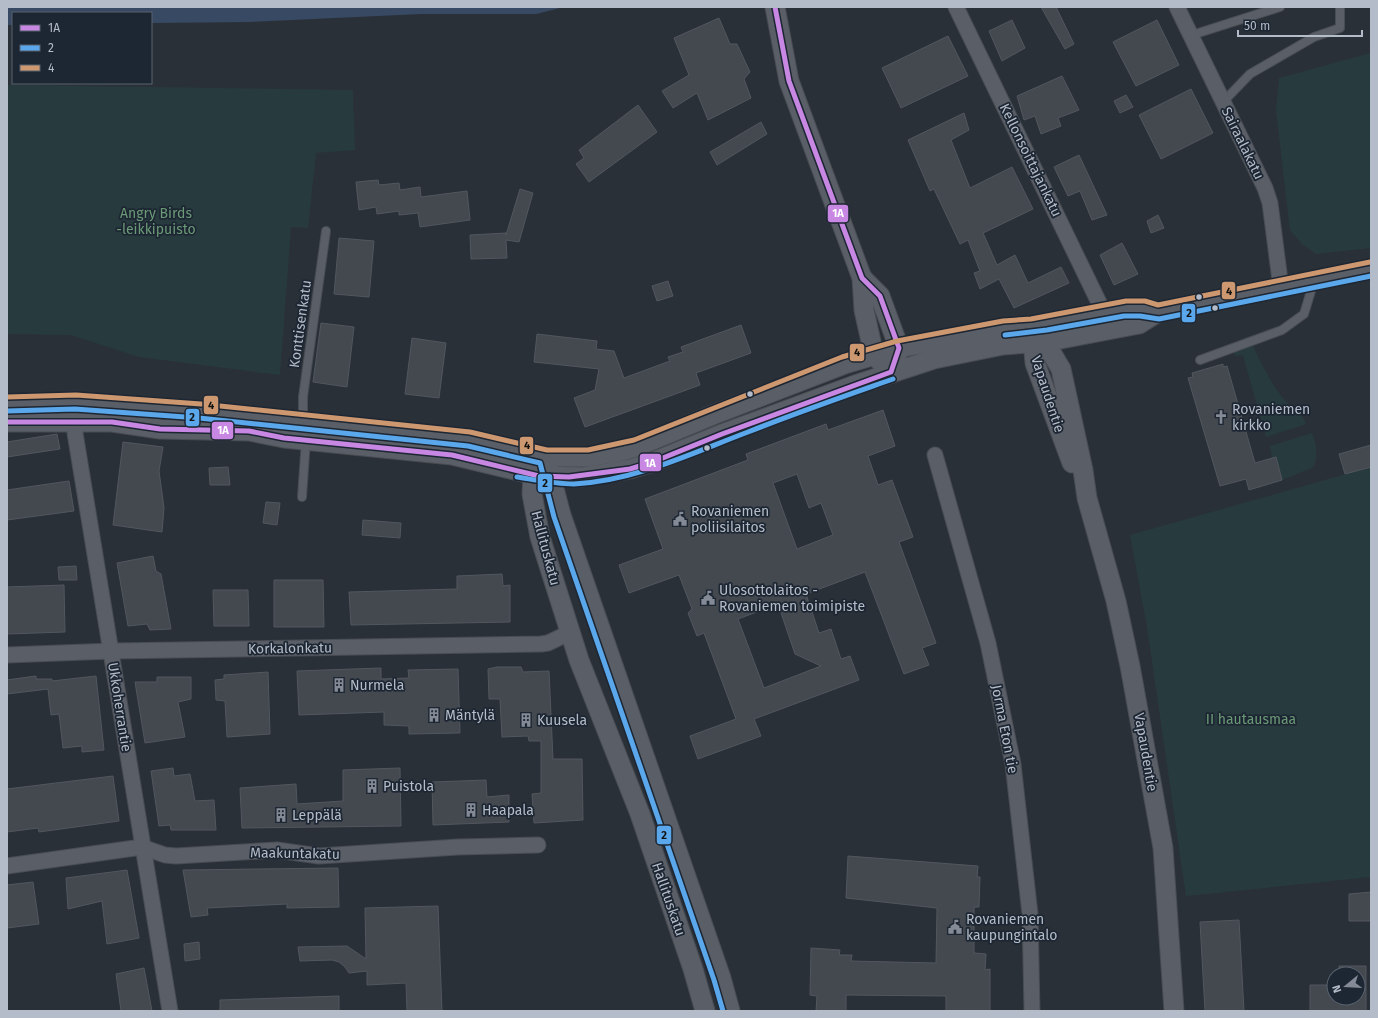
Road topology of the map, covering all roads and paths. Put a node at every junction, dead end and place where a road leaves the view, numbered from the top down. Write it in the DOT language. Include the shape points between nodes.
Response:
graph roads {
  1 [pos="775,7"];
  2 [pos="956,7"];
  3 [pos="1177,7"];
  4 [pos="1280,7"];
  5 [pos="1340,7"];
  6 [pos="1192,35"];
  7 [pos="1223,102"];
  8 [pos="326,231"];
  9 [pos="1371,269"];
  10 [pos="862,278"];
  11 [pos="1315,280"];
  12 [pos="1281,288"];
  13 [pos="1158,312"];
  14 [pos="1104,314"];
  15 [pos="1037,337"];
  16 [pos="899,348"];
  17 [pos="874,355"];
  18 [pos="1200,360"];
  19 [pos="891,372"];
  20 [pos="75,402"];
  21 [pos="7,404"];
  22 [pos="74,421"];
  23 [pos="7,422"];
  24 [pos="304,431"];
  25 [pos="935,455"];
  26 [pos="546,457"];
  27 [pos="542,476"];
  28 [pos="302,497"];
  29 [pos="592,602"];
  30 [pos="571,632"];
  31 [pos="112,651"];
  32 [pos="7,655"];
  33 [pos="640,814"];
  34 [pos="667,822"];
  35 [pos="650,843"];
  36 [pos="538,845"];
  37 [pos="142,847"];
  38 [pos="7,866"];
  39 [pos="170,1011"];
  40 [pos="705,1011"];
  41 [pos="730,1011"];
  42 [pos="1032,1011"];
  43 [pos="1174,1011"];
  1 -- 10 [label="street" via="789,81"];
  2 -- 14 [label="street, Kellonsoittajankatu"];
  3 -- 6 [label="street, Sairaalakatu"];
  4 -- 6 [label="lane"];
  5 -- 7 [label="lane" via="1340,28 1314,37 1250,74"];
  6 -- 7 [label="street, Sairaalakatu"];
  7 -- 12 [label="street, Sairaalakatu" via="1270,203"];
  8 -- 24 [label="lane, Konttisenkatu" via="303,397"];
  9 -- 11 [label="street"];
  10 -- 16 [label="street" via="880,296"];
  10 -- 17 [label="street" via="864,310"];
  11 -- 12 [label="street"];
  11 -- 18 [label="lane" via="1304,314 1282,330"];
  12 -- 13 [label="street"];
  13 -- 14 [label="street" via="1144,308 1127,308"];
  13 -- 15 [label="street" via="1139,324"];
  14 -- 15 [label="street"];
  15 -- 16 [label="street" via="1004,328"];
  15 -- 19 [label="street" via="934,359"];
  15 -- 43 [label="street, Vapaudentie" via="1061,369 1087,498 1116,601 1129,659 1163,848"];
  16 -- 17 [label="street"];
  16 -- 19 [label="street"];
  17 -- 19 [label="street"];
  17 -- 26 [label="street" via="720,412 636,447 596,456"];
  19 -- 27 [label="street" via="638,467 583,476"];
  20 -- 21 [label="street"];
  20 -- 22 [label="street, Ukkoherrantie"];
  20 -- 24 [label="street" via="200,411"];
  22 -- 23 [label="street"];
  22 -- 24 [label="street" via="112,422 160,429"];
  22 -- 31 [label="street, Ukkoherrantie"];
  24 -- 26 [label="street" via="468,439"];
  24 -- 27 [label="street" via="452,456"];
  24 -- 28 [label="lane, Konttisenkatu"];
  25 -- 42 [label="street, Jorma Eton tie" via="988,643 1013,764 1030,914"];
  26 -- 27 [label="street"];
  27 -- 29 [label="street, Hallituskatu" via="561,515"];
  27 -- 30 [label="street, Hallituskatu" via="532,494 540,537"];
  29 -- 30 [label="street"];
  29 -- 34 [label="street, Hallituskatu"];
  30 -- 31 [label="street, Korkalonkatu" via="540,644"];
  30 -- 33 [label="street, Hallituskatu" via="579,660"];
  31 -- 32 [label="street, Korkalonkatu"];
  31 -- 37 [label="street, Ukkoherrantie"];
  33 -- 34 [label="street"];
  33 -- 35 [label="street, Hallituskatu"];
  34 -- 35 [label="street"];
  34 -- 41 [label="street, Hallituskatu" via="722,978"];
  35 -- 40 [label="street, Hallituskatu"];
  36 -- 37 [label="street, Maakuntakatu" via="458,847 319,856 277,850 176,856"];
  37 -- 38 [label="street, Maakuntakatu"];
  37 -- 39 [label="street, Ukkoherrantie"];
}
